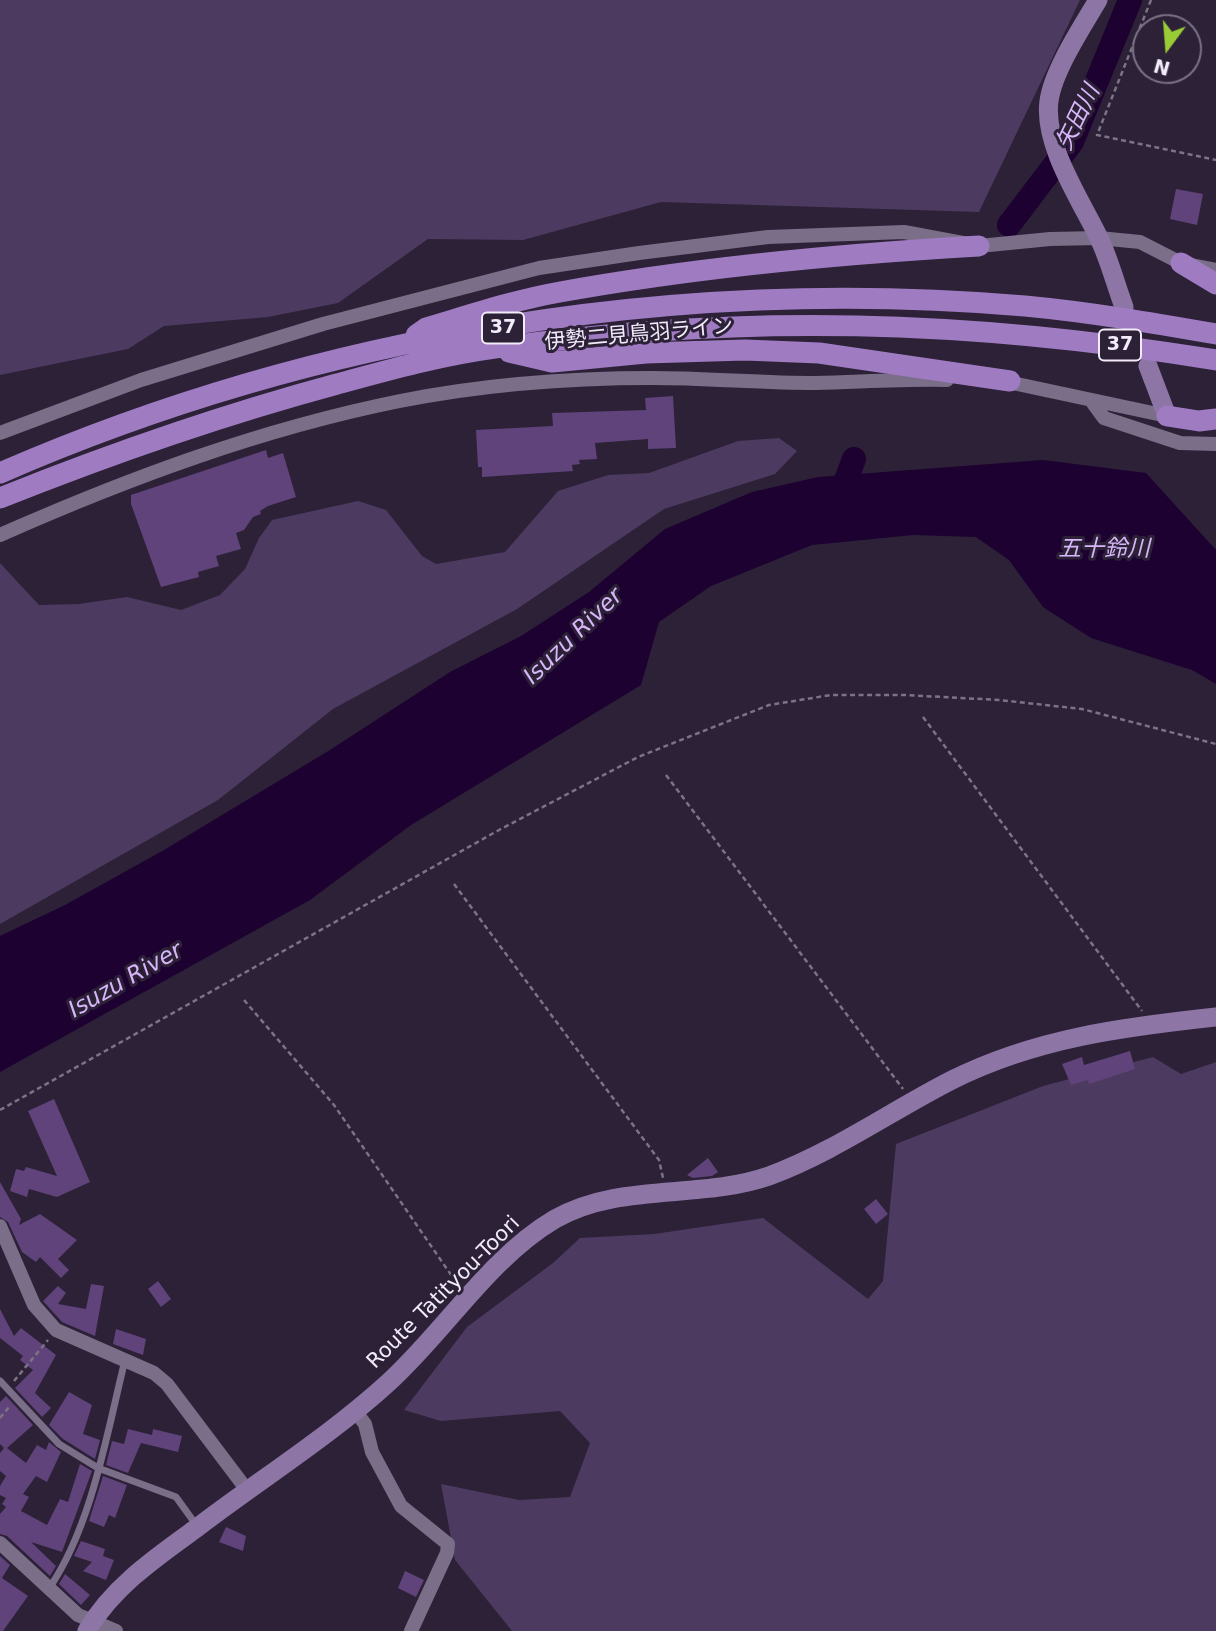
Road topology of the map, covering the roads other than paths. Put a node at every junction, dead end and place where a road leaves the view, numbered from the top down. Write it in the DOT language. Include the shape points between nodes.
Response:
graph roads {
  1 [pos="1098,0"];
  2 [pos="1099,238"];
  3 [pos="979,246"];
  4 [pos="1181,263"];
  5 [pos="1216,270"];
  6 [pos="1216,284"];
  7 [pos="1124,307"];
  8 [pos="1216,334"];
  9 [pos="399,346"];
  10 [pos="493,348"];
  11 [pos="1216,360"];
  12 [pos="1148,366"];
  13 [pos="1010,381"];
  14 [pos="1093,403"];
  15 [pos="1167,416"];
  16 [pos="1216,419"];
  17 [pos="0,433"];
  18 [pos="1216,444"];
  19 [pos="0,473"];
  20 [pos="0,498"];
  21 [pos="0,535"];
  22 [pos="1216,1017"];
  23 [pos="0,1226"];
  24 [pos="125,1359"];
  25 [pos="0,1381"];
  26 [pos="355,1411"];
  27 [pos="98,1468"];
  28 [pos="247,1490"];
  29 [pos="198,1527"];
  30 [pos="0,1543"];
  31 [pos="50,1587"];
  32 [pos="90,1626"];
  33 [pos="116,1631"];
  34 [pos="411,1631"];
  1 -- 2 [label="main road" via="1049,100 1051,130"];
  2 -- 3 [label="street"];
  2 -- 4 [label="street" via="1140,242"];
  2 -- 7 [label="main road"];
  3 -- 9 [label="main road" via="831,256 557,292 426,328"];
  3 -- 17 [label="street" via="904,232 768,237 539,268 234,351"];
  4 -- 5 [label="street"];
  4 -- 6 [label="main road"];
  8 -- 9 [label="main road, 伊勢二見鳥羽ライン / 37" via="1025,306 767,299 523,324"];
  9 -- 19 [label="main road, 伊勢二見鳥羽ライン / 37" via="179,403 85,436"];
  10 -- 11 [label="main road, 伊勢二見鳥羽ライン / 37" via="649,330 888,325 1024,333"];
  10 -- 13 [label="main road" via="552,362 646,353 820,353"];
  10 -- 20 [label="main road, 伊勢二見鳥羽ライン / 37" via="281,399 95,460"];
  12 -- 15 [label="main road"];
  13 -- 14 [label="street"];
  13 -- 21 [label="street" via="815,383 651,378 523,384 401,401 194,457 102,490"];
  14 -- 15 [label="street"];
  14 -- 18 [label="street" via="1104,418 1180,443"];
  15 -- 16 [label="main road"];
  22 -- 26 [label="main road, Route Tatityou-Toori" via="1069,1037 1020,1051 952,1080 834,1147 771,1175 666,1195 618,1197 557,1218 530,1237 414,1358"];
  23 -- 24 [label="street" via="34,1305 56,1330"];
  24 -- 27 [label="lane"];
  24 -- 28 [label="street" via="167,1384"];
  25 -- 27 [label="lane" via="59,1444"];
  26 -- 28 [label="main road, Route Tatityou-Toori"];
  26 -- 34 [label="street" via="401,1506 448,1544"];
  27 -- 29 [label="lane" via="176,1497"];
  27 -- 31 [label="lane" via="65,1565"];
  28 -- 29 [label="main road, Route Tatityou-Toori"];
  29 -- 32 [label="main road, Route Tatityou-Toori" via="150,1561"];
  30 -- 31 [label="street"];
  31 -- 32 [label="street"];
  32 -- 33 [label="street"];
}
